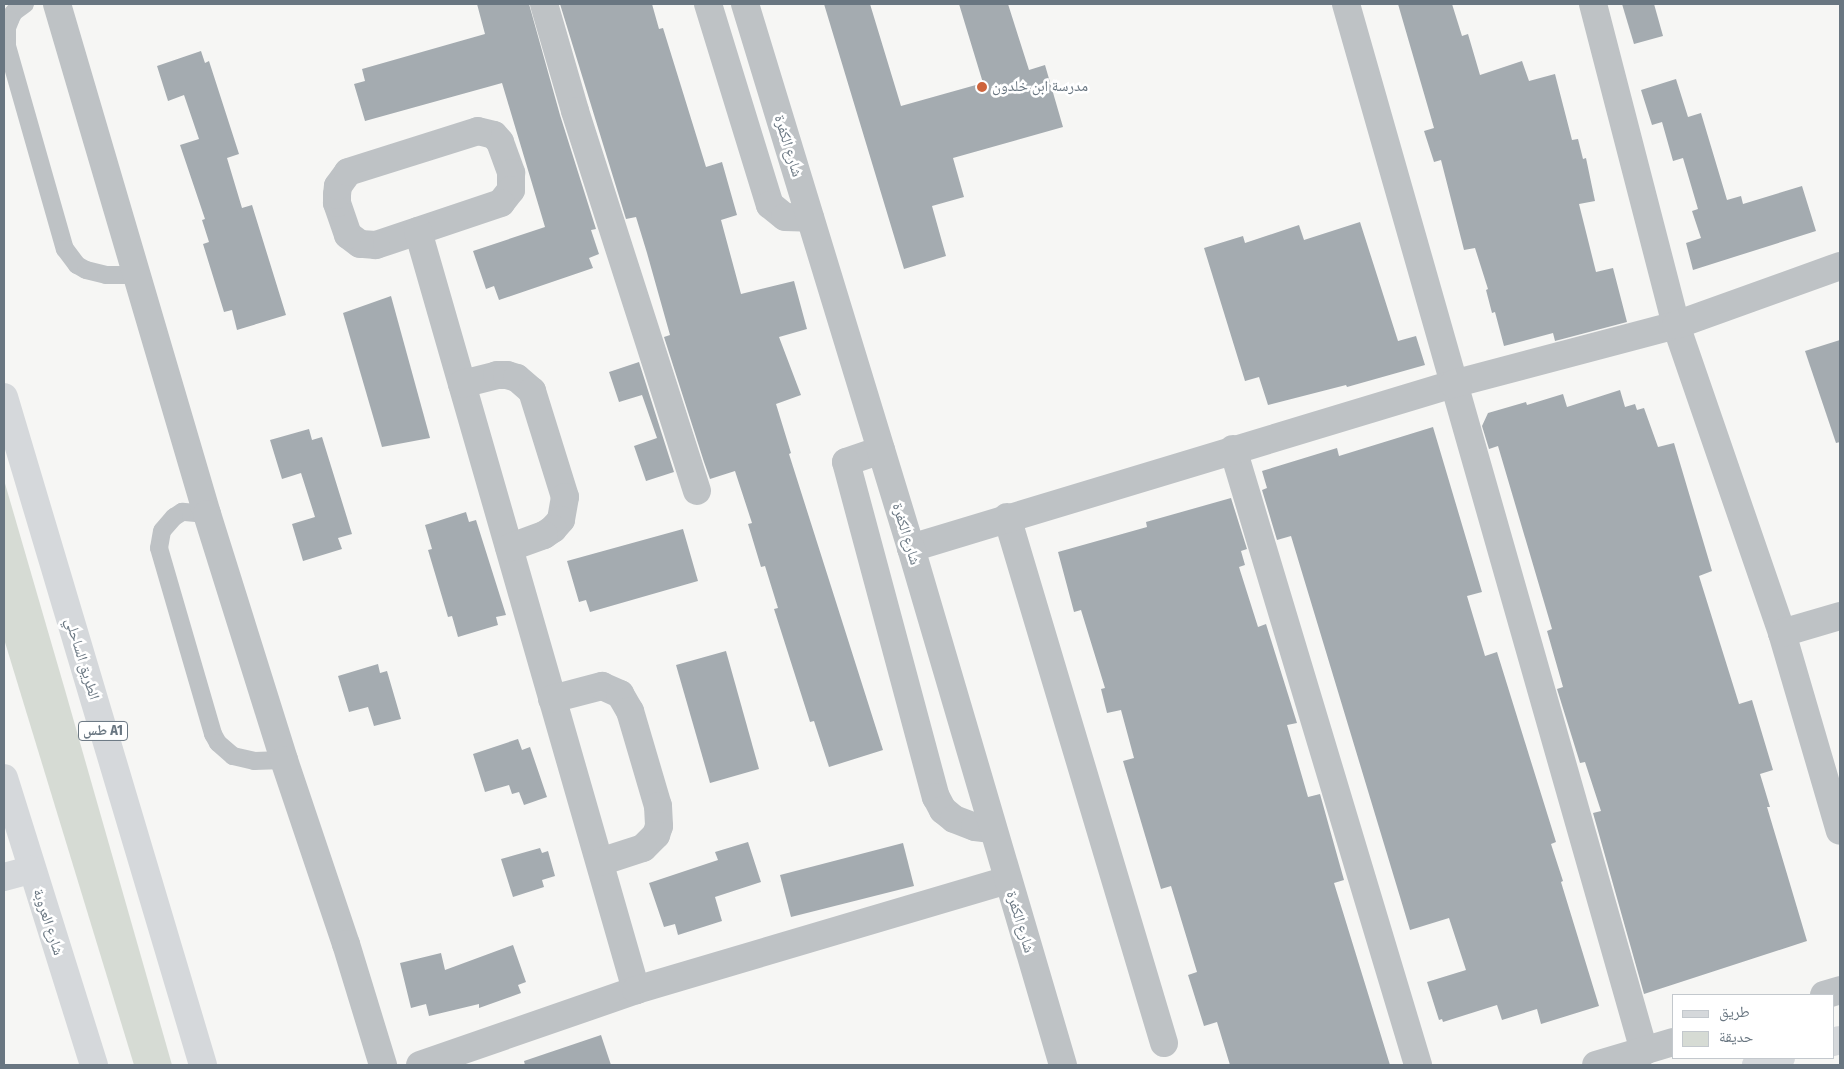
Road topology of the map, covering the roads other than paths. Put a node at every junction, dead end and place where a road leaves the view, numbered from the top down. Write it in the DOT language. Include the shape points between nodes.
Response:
graph roads {
  1 [pos="25,4"];
  2 [pos="57,4"];
  3 [pos="544,4"];
  4 [pos="708,4"];
  5 [pos="745,4"];
  6 [pos="1346,4"];
  7 [pos="1593,4"];
  8 [pos="810,218"];
  9 [pos="418,231"];
  10 [pos="1840,266"];
  11 [pos="138,275"];
  12 [pos="1676,325"];
  13 [pos="462,384"];
  14 [pos="1453,384"];
  15 [pos="4,397"];
  16 [pos="881,450"];
  17 [pos="1233,450"];
  18 [pos="697,491"];
  19 [pos="207,514"];
  20 [pos="1007,517"];
  21 [pos="508,548"];
  22 [pos="910,548"];
  23 [pos="1840,616"];
  24 [pos="1782,633"];
  25 [pos="552,699"];
  26 [pos="284,760"];
  27 [pos="4,778"];
  28 [pos="992,829"];
  29 [pos="1840,830"];
  30 [pos="600,862"];
  31 [pos="31,870"];
  32 [pos="4,877"];
  33 [pos="1008,880"];
  34 [pos="636,990"];
  35 [pos="1840,990"];
  36 [pos="1827,994"];
  37 [pos="1672,1042"];
  38 [pos="1164,1043"];
  39 [pos="1644,1051"];
  40 [pos="1777,1059"];
  41 [pos="94,1065"];
  42 [pos="203,1065"];
  43 [pos="383,1065"];
  44 [pos="420,1065"];
  45 [pos="1063,1065"];
  46 [pos="1418,1065"];
  47 [pos="1596,1065"];
  48 [pos="1756,1065"];
  1 -- 11 [label="lane" via="14,12 10,20 7,46 66,248 70,257 86,270 106,275"];
  2 -- 11 [label="street"];
  3 -- 18 [label="street"];
  4 -- 8 [label="street" via="766,196 777,212 785,217"];
  5 -- 8 [label="street, شارع الكفرة"];
  6 -- 14 [label="street"];
  7 -- 12 [label="street"];
  8 -- 16 [label="street, شارع الكفرة"];
  9 -- 9 [label="street" via="376,245 354,241 345,229 337,203 342,179 357,168 478,131 494,135 500,142 511,173 511,190 506,198 494,206"];
  9 -- 13 [label="street"];
  10 -- 12 [label="street"];
  11 -- 19 [label="street"];
  12 -- 14 [label="street"];
  12 -- 24 [label="street"];
  13 -- 21 [label="street"];
  13 -- 21 [label="street" via="507,375 517,378 532,391 565,497 561,520 553,529"];
  14 -- 17 [label="street"];
  14 -- 39 [label="street"];
  15 -- 42 [label="main road, الطريق الساحلي / طس A1"];
  16 -- 22 [label="street, شارع الكفرة"];
  16 -- 28 [label="street" via="846,462 936,797 943,810 954,819"];
  17 -- 20 [label="street"];
  17 -- 46 [label="street"];
  19 -- 26 [label="street"];
  19 -- 26 [label="lane" via="182,512 174,517 162,531 159,548 213,734 224,750 238,758"];
  20 -- 22 [label="street"];
  20 -- 38 [label="street"];
  21 -- 25 [label="street"];
  22 -- 28 [label="street, شارع الكفرة"];
  23 -- 24 [label="street"];
  24 -- 29 [label="street"];
  25 -- 30 [label="street"];
  25 -- 30 [label="street" via="602,686 612,689 626,702 633,721 658,806 659,826 643,848"];
  26 -- 43 [label="street"];
  27 -- 31 [label="main road, شارع العروبة"];
  28 -- 33 [label="street, شارع الكفرة"];
  30 -- 34 [label="street"];
  31 -- 32 [label="main road"];
  31 -- 41 [label="main road, شارع العروبة"];
  33 -- 34 [label="street"];
  33 -- 45 [label="street, شارع الكفرة"];
  34 -- 44 [label="street"];
  35 -- 36 [label="street"];
  37 -- 39 [label="street"];
  39 -- 47 [label="street"];
  40 -- 48 [label="main road"];
}
